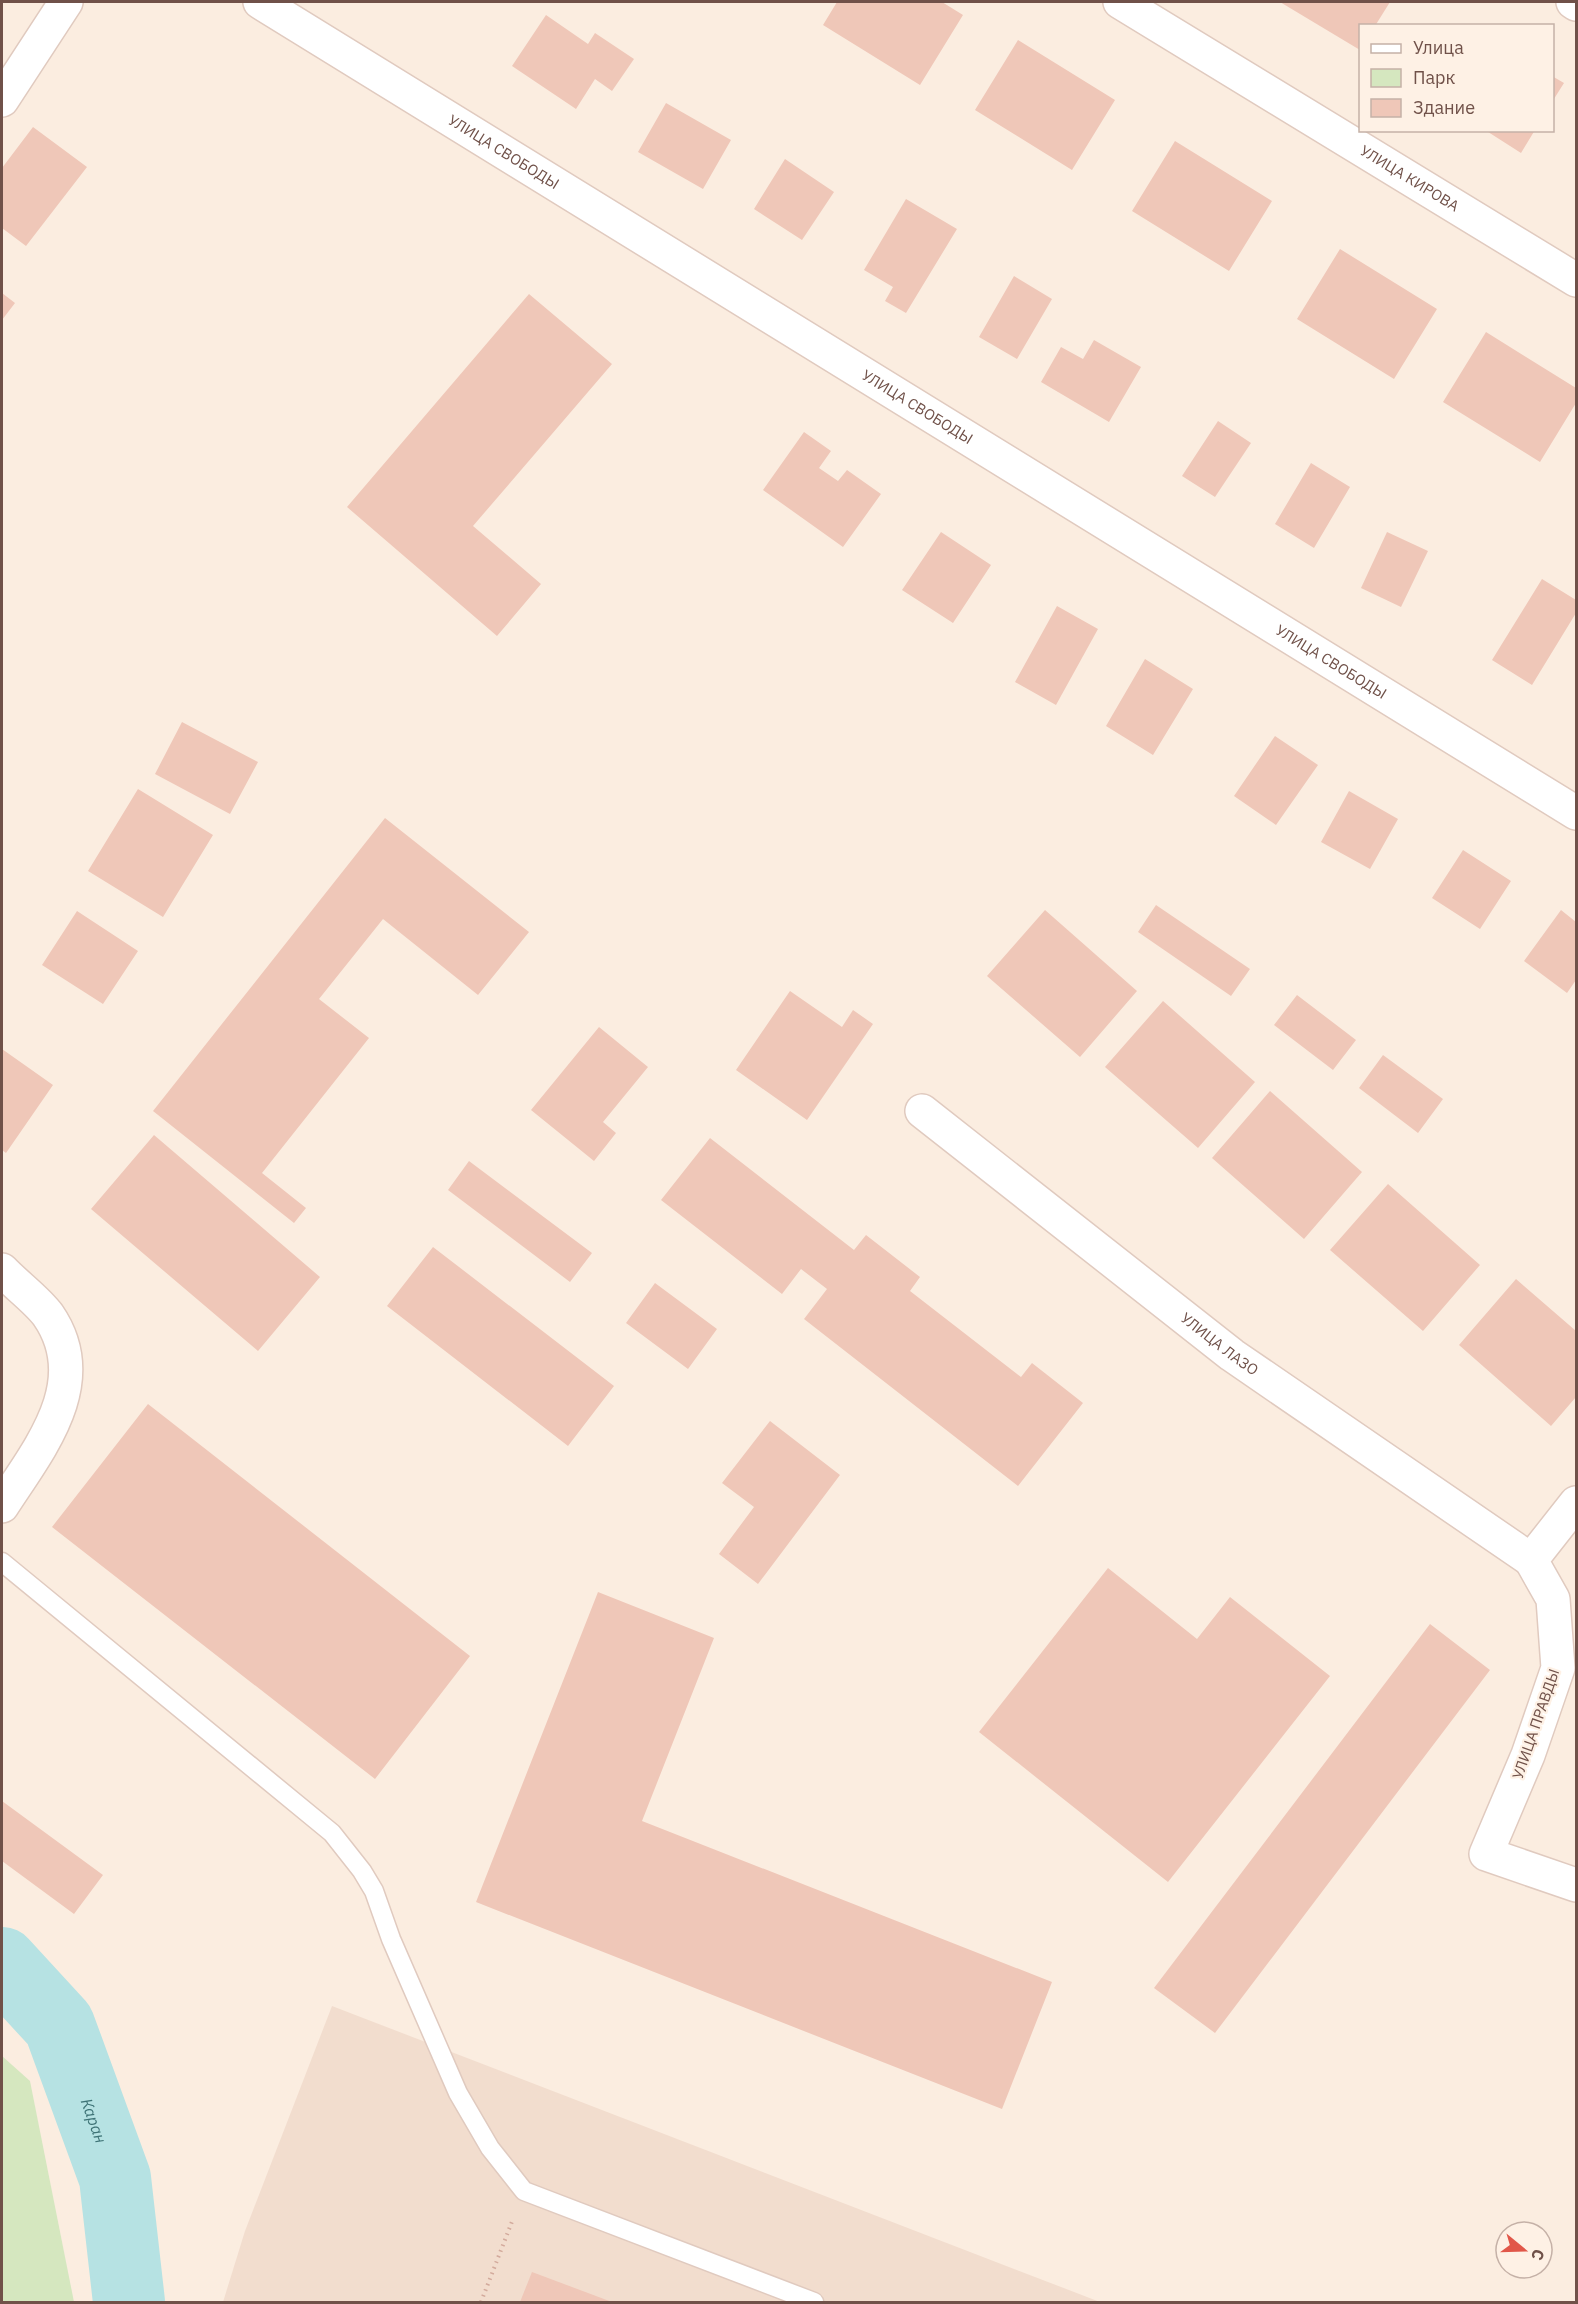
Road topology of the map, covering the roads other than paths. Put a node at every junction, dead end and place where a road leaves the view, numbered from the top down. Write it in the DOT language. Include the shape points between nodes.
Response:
graph roads {
  1 [pos="66,2"];
  2 [pos="260,2"];
  3 [pos="1120,2"];
  4 [pos="2,100"];
  5 [pos="1576,280"];
  6 [pos="1576,813"];
  7 [pos="922,1111"];
  8 [pos="2,1270"];
  9 [pos="1576,1503"];
  10 [pos="2,1506"];
  11 [pos="1531,1560"];
  12 [pos="2,1562"];
  13 [pos="1576,1885"];
  14 [pos="814,2302"];
  1 -- 4 [label="street"];
  2 -- 6 [label="street, УЛИЦА СВОБОДЫ"];
  3 -- 5 [label="street, УЛИЦА КИРОВА"];
  7 -- 11 [label="street, УЛИЦА ЛАЗО" via="1232,1355"];
  8 -- 10 [label="street" via="47,1314 59,1338 65,1366 62,1401 51,1430"];
  9 -- 11 [label="street"];
  11 -- 13 [label="street, УЛИЦА ПРАВДЫ" via="1553,1599 1558,1668 1528,1755 1486,1854"];
  12 -- 14 [label="lane" via="332,1833 346,1849 374,1891 458,2093 490,2148 524,2191"];
}
